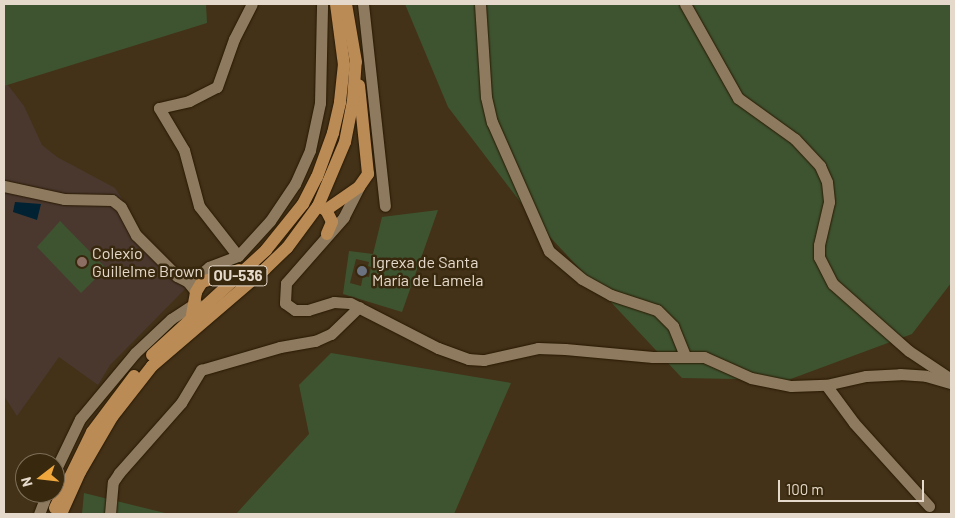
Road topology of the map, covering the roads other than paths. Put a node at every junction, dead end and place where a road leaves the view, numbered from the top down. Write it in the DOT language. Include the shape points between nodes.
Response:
graph roads {
  1 [pos="252,4"];
  2 [pos="322,4"];
  3 [pos="336,4"];
  4 [pos="346,4"];
  5 [pos="363,4"];
  6 [pos="480,4"];
  7 [pos="684,4"];
  8 [pos="350,64"];
  9 [pos="339,146"];
  10 [pos="374,156"];
  11 [pos="4,186"];
  12 [pos="359,187"];
  13 [pos="318,206"];
  14 [pos="385,206"];
  15 [pos="327,234"];
  16 [pos="266,250"];
  17 [pos="238,256"];
  18 [pos="256,260"];
  19 [pos="264,270"];
  20 [pos="198,291"];
  21 [pos="215,295"];
  22 [pos="359,307"];
  23 [pos="192,316"];
  24 [pos="685,356"];
  25 [pos="951,381"];
  26 [pos="826,385"];
  27 [pos="64,453"];
  28 [pos="929,506"];
  29 [pos="53,514"];
  30 [pos="61,514"];
  31 [pos="110,514"];
  1 -- 17 [label="street" via="217,87 189,101 158,108 184,150 200,206"];
  2 -- 17 [label="street" via="320,103 310,150 295,184 270,221"];
  3 -- 8 [label="main road, OU-536"];
  4 -- 8 [label="main road, OU-536"];
  5 -- 10 [label="street"];
  6 -- 24 [label="street" via="486,97 492,122 550,251 569,270 603,291 656,310 673,326"];
  7 -- 25 [label="street" via="738,98 795,139 820,166 827,182 829,202 819,257 833,284 884,330"];
  8 -- 9 [label="main road"];
  8 -- 10 [label="main road"];
  8 -- 16 [label="main road, OU-536" via="333,134 317,177 303,204"];
  9 -- 10 [label="main road" via="359,148"];
  9 -- 13 [label="main road, OU-536"];
  10 -- 12 [label="main road"];
  10 -- 14 [label="street"];
  11 -- 20 [label="street" via="64,199 112,200 121,207 136,234 177,276"];
  12 -- 13 [label="main road"];
  12 -- 15 [label="street" via="344,217"];
  13 -- 15 [label="main road" via="332,222"];
  13 -- 16 [label="main road"];
  13 -- 19 [label="main road, OU-536" via="287,248"];
  15 -- 22 [label="street" via="286,283 285,303 295,310 308,310 334,302"];
  16 -- 18 [label="main road, OU-536"];
  17 -- 20 [label="street" via="202,273"];
  18 -- 20 [label="main road"];
  18 -- 21 [label="main road, OU-536"];
  19 -- 21 [label="main road" via="244,277 228,291"];
  19 -- 30 [label="main road, OU-536" via="152,366 112,417 80,472"];
  20 -- 21 [label="main road"];
  20 -- 23 [label="main road"];
  20 -- 27 [label="street" via="135,353 80,419"];
  21 -- 23 [label="main road, OU-536"];
  22 -- 24 [label="street" via="438,348 468,359 484,360 538,348 653,357"];
  22 -- 31 [label="street" via="331,334 315,341 280,347 201,370 181,402 116,477"];
  23 -- 29 [label="main road, OU-536" via="139,370 92,432"];
  24 -- 26 [label="street" via="704,357 772,383"];
  25 -- 26 [label="street" via="900,374 866,376"];
  26 -- 28 [label="street" via="854,422"];
}
